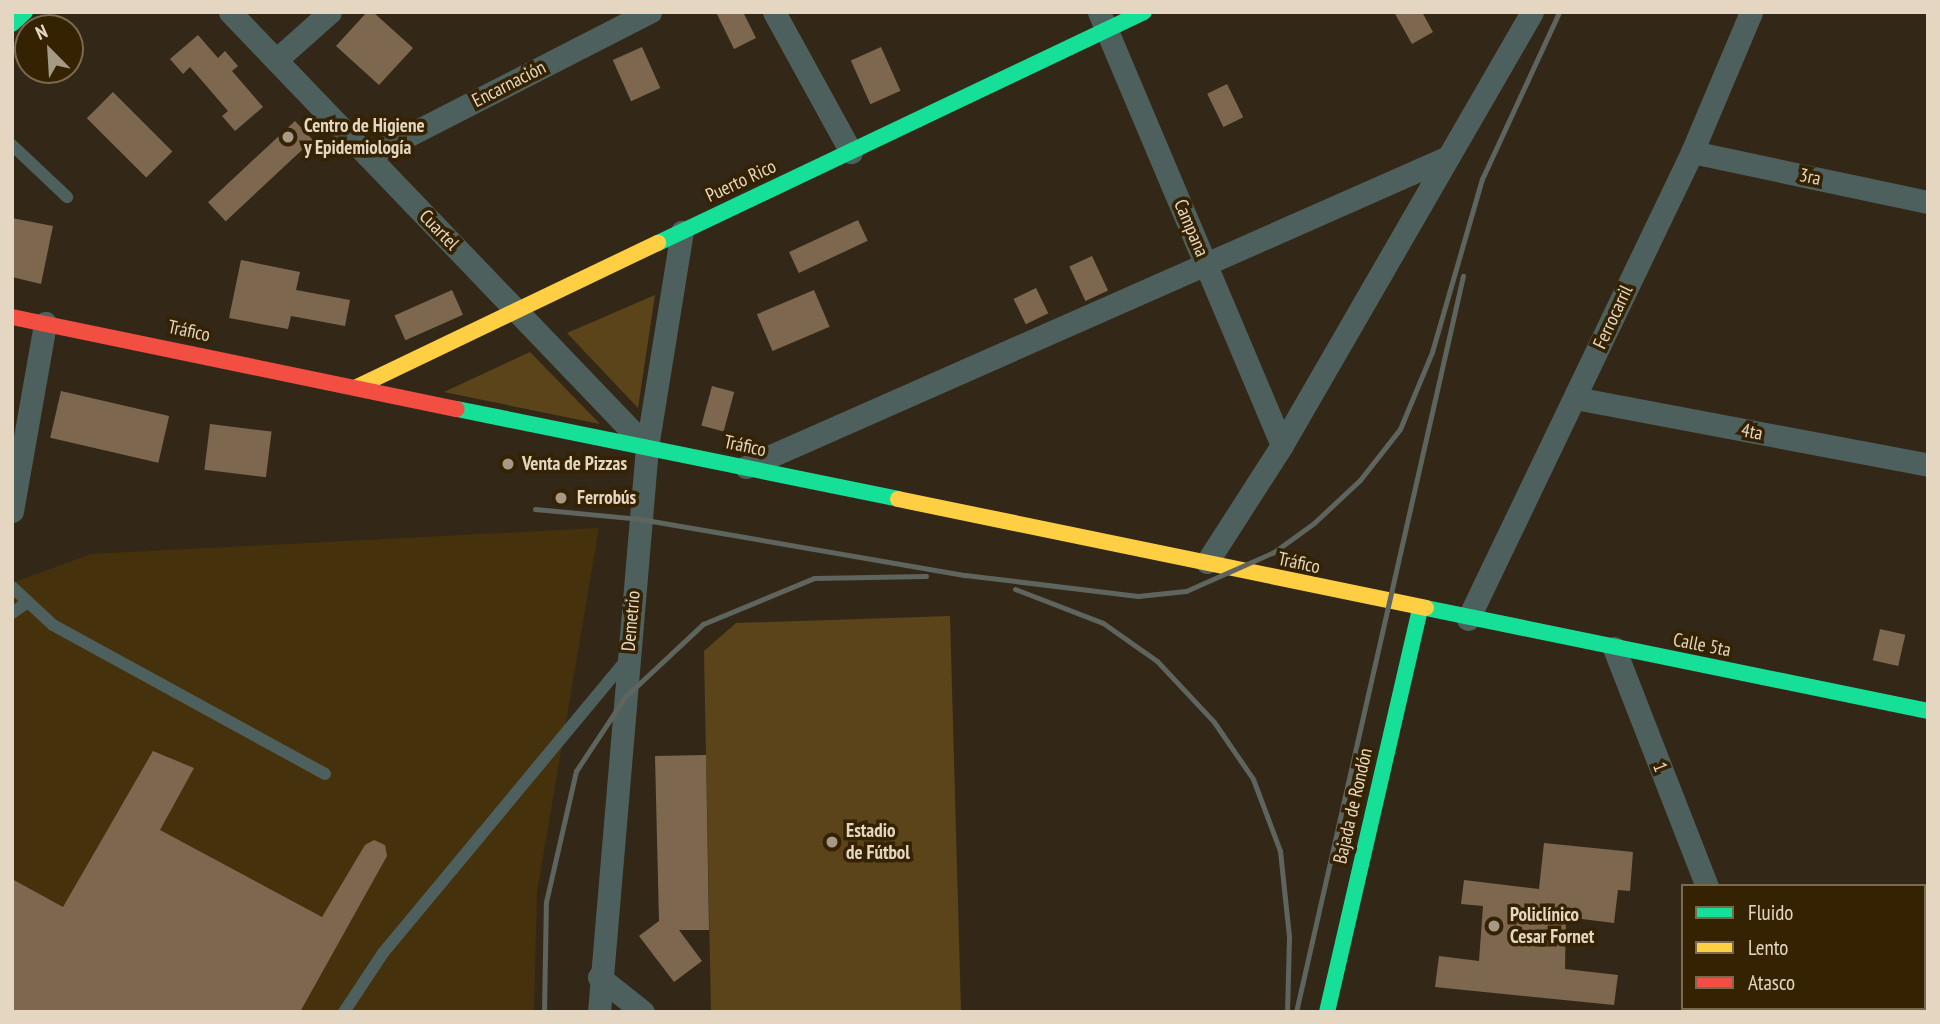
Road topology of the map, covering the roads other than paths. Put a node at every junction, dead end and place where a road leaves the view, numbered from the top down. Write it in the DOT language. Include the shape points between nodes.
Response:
graph roads {
  1 [pos="25,12"];
  2 [pos="230,12"];
  3 [pos="330,12"];
  4 [pos="650,12"];
  5 [pos="774,12"];
  6 [pos="1144,12"];
  7 [pos="1532,12"];
  8 [pos="1751,12"];
  9 [pos="1102,21"];
  10 [pos="12,24"];
  11 [pos="276,60"];
  12 [pos="12,145"];
  13 [pos="851,152"];
  14 [pos="1692,152"];
  15 [pos="369,156"];
  16 [pos="1446,158"];
  17 [pos="68,197"];
  18 [pos="1928,202"];
  19 [pos="682,232"];
  20 [pos="1206,265"];
  21 [pos="517,311"];
  22 [pos="12,317"];
  23 [pos="46,323"];
  24 [pos="357,387"];
  25 [pos="1575,398"];
  26 [pos="1282,445"];
  27 [pos="647,447"];
  28 [pos="1928,465"];
  29 [pos="746,467"];
  30 [pos="12,510"];
  31 [pos="1207,562"];
  32 [pos="12,587"];
  33 [pos="28,602"];
  34 [pos="1420,609"];
  35 [pos="12,613"];
  36 [pos="1468,619"];
  37 [pos="1614,648"];
  38 [pos="628,657"];
  39 [pos="1928,711"];
  40 [pos="326,774"];
  41 [pos="1706,884"];
  42 [pos="599,977"];
  43 [pos="1335,1007"];
  44 [pos="344,1012"];
  45 [pos="599,1012"];
  46 [pos="643,1012"];
  1 -- 10 [label="street"];
  2 -- 11 [label="street, Cuartel"];
  3 -- 11 [label="street"];
  4 -- 15 [label="street, Encarnación"];
  5 -- 13 [label="street"];
  6 -- 9 [label="street, Puerto Rico"];
  7 -- 16 [label="street"];
  8 -- 14 [label="street, Ferrocarril"];
  9 -- 13 [label="street, Puerto Rico"];
  9 -- 20 [label="street, Campana"];
  11 -- 15 [label="street, Cuartel"];
  12 -- 17 [label="lane"];
  13 -- 19 [label="street, Puerto Rico"];
  14 -- 18 [label="street, 3ra"];
  14 -- 25 [label="street, Ferrocarril"];
  15 -- 21 [label="street, Cuartel"];
  16 -- 20 [label="street"];
  16 -- 26 [label="street"];
  19 -- 21 [label="street, Puerto Rico"];
  19 -- 27 [label="street, Demetrio"];
  20 -- 26 [label="street, Campana"];
  20 -- 29 [label="street"];
  21 -- 24 [label="street, Puerto Rico"];
  21 -- 27 [label="street, Cuartel"];
  22 -- 23 [label="street, Tráfico"];
  23 -- 24 [label="street, Tráfico"];
  23 -- 30 [label="street"];
  24 -- 27 [label="street, Tráfico"];
  25 -- 28 [label="street, 4ta"];
  25 -- 36 [label="street, Ferrocarril"];
  26 -- 31 [label="street"];
  27 -- 29 [label="street, Tráfico"];
  27 -- 38 [label="street, Demetrio"];
  29 -- 31 [label="street, Tráfico"];
  31 -- 34 [label="street, Tráfico"];
  32 -- 33 [label="lane"];
  33 -- 35 [label="lane"];
  33 -- 40 [label="lane" via="53,625"];
  34 -- 36 [label="street, Tráfico"];
  34 -- 43 [label="street, Bajada de Rondón"];
  36 -- 37 [label="street, Calle 5ta"];
  37 -- 39 [label="street, Calle 5ta"];
  37 -- 41 [label="street, 1"];
  38 -- 42 [label="street, Demetrio"];
  38 -- 44 [label="lane" via="383,953"];
  42 -- 45 [label="street, Demetrio"];
  42 -- 46 [label="street"];
}
